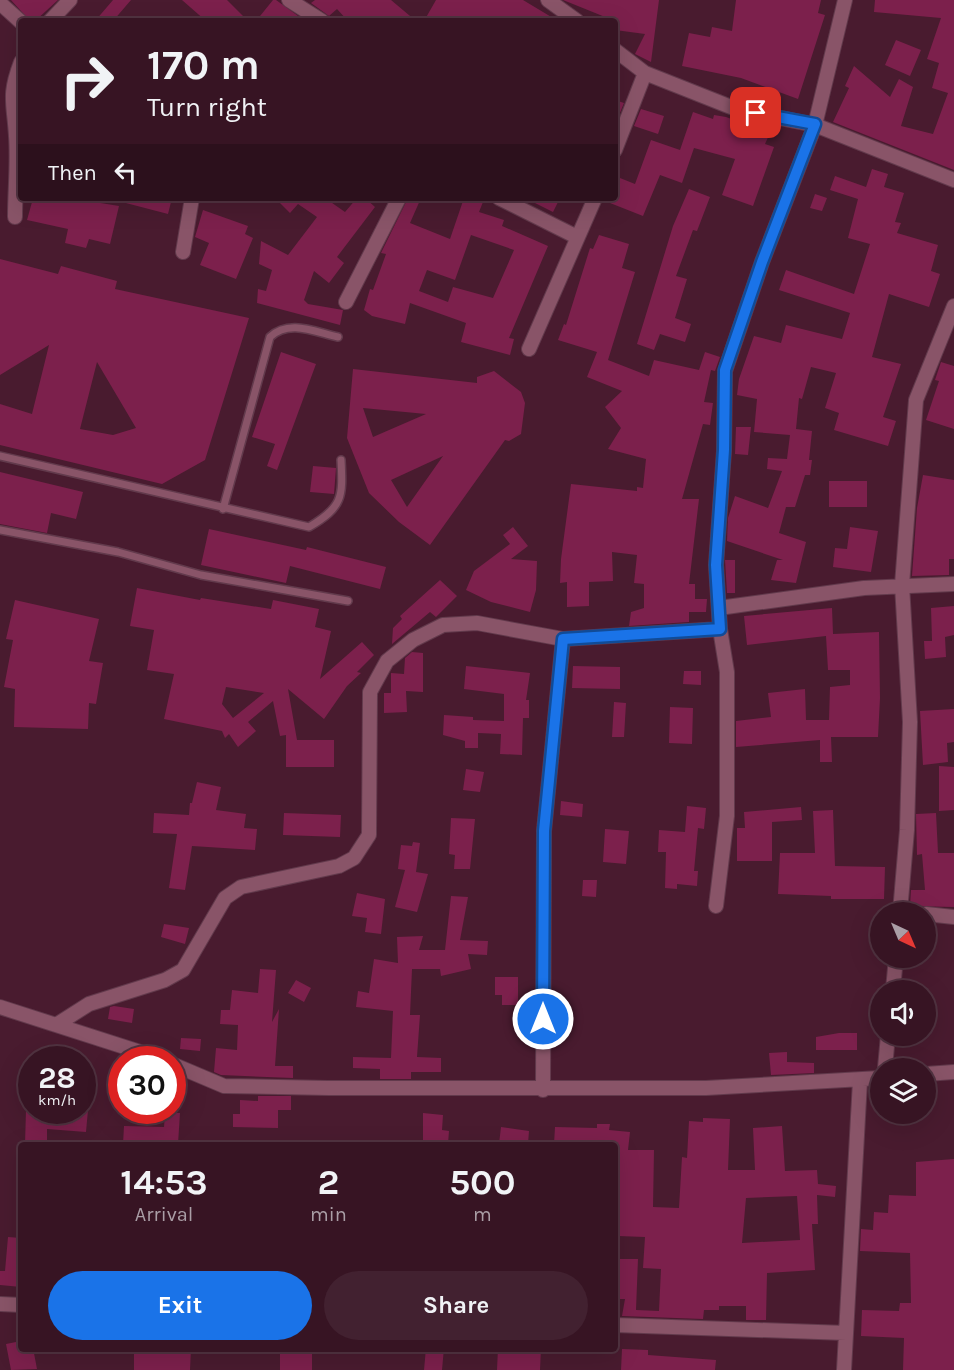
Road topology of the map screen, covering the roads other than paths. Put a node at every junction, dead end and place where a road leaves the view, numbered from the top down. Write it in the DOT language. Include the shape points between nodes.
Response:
graph roads {
  1 [pos="70,0"];
  2 [pos="289,0"];
  3 [pos="548,0"];
  4 [pos="844,0"];
  5 [pos="0,3"];
  6 [pos="53,18"];
  7 [pos="317,18"];
  8 [pos="572,18"];
  9 [pos="18,19"];
  10 [pos="618,52"];
  11 [pos="18,69"];
  12 [pos="645,73"];
  13 [pos="815,124"];
  14 [pos="618,142"];
  15 [pos="954,180"];
  16 [pos="192,201"];
  17 [pos="397,201"];
  18 [pos="505,201"];
  19 [pos="594,201"];
  20 [pos="15,217"];
  21 [pos="577,237"];
  22 [pos="183,252"];
  23 [pos="346,302"];
  24 [pos="954,306"];
  25 [pos="338,337"];
  26 [pos="529,349"];
  27 [pos="0,456"];
  28 [pos="341,460"];
  29 [pos="223,508"];
  30 [pos="0,530"];
  31 [pos="954,584"];
  32 [pos="902,585"];
  33 [pos="348,601"];
  34 [pos="719,608"];
  35 [pos="720,629"];
  36 [pos="563,639"];
  37 [pos="901,902"];
  38 [pos="716,906"];
  39 [pos="936,915"];
  40 [pos="954,917"];
  41 [pos="0,1007"];
  42 [pos="56,1025"];
  43 [pos="121,1046"];
  44 [pos="186,1070"];
  45 [pos="954,1072"];
  46 [pos="936,1073"];
  47 [pos="870,1080"];
  48 [pos="860,1081"];
  49 [pos="543,1090"];
  50 [pos="0,1304"];
  51 [pos="18,1305"];
  52 [pos="618,1325"];
  53 [pos="846,1333"];
  54 [pos="844,1370"];
  1 -- 6 [label="street"];
  2 -- 7 [label="street"];
  3 -- 8 [label="street"];
  4 -- 13 [label="street"];
  5 -- 9 [label="street"];
  10 -- 12 [label="street"];
  11 -- 20 [label="street" via="11,86 16,134"];
  12 -- 13 [label="street" via="736,109"];
  12 -- 14 [label="street"];
  13 -- 15 [label="street"];
  13 -- 34 [label="street" via="725,370 716,565"];
  16 -- 22 [label="street"];
  17 -- 23 [label="street"];
  18 -- 21 [label="street"];
  19 -- 21 [label="street"];
  21 -- 26 [label="street"];
  24 -- 32 [label="street" via="916,400"];
  25 -- 29 [label="lane" via="290,326 278,329 270,337"];
  27 -- 29 [label="lane"];
  28 -- 29 [label="lane" via="342,491 332,514 309,527"];
  30 -- 33 [label="lane" via="118,552 201,575"];
  31 -- 32 [label="street"];
  32 -- 34 [label="street"];
  32 -- 37 [label="street" via="910,722"];
  34 -- 35 [label="street"];
  35 -- 36 [label="street"];
  35 -- 38 [label="street" via="727,672 728,816"];
  36 -- 42 [label="street" via="477,623 443,625 413,640 387,661 370,692 369,835 354,858 339,866 241,887 225,898 183,970 165,980 89,1004"];
  36 -- 49 [label="street" via="544,831"];
  39 -- 40 [label="street"];
  41 -- 42 [label="street"];
  42 -- 43 [label="street"];
  44 -- 49 [label="street" via="224,1086"];
  45 -- 46 [label="street"];
  47 -- 48 [label="street"];
  48 -- 49 [label="street"];
  48 -- 53 [label="street"];
  50 -- 51 [label="street"];
  52 -- 53 [label="street"];
  53 -- 54 [label="street"];
}
